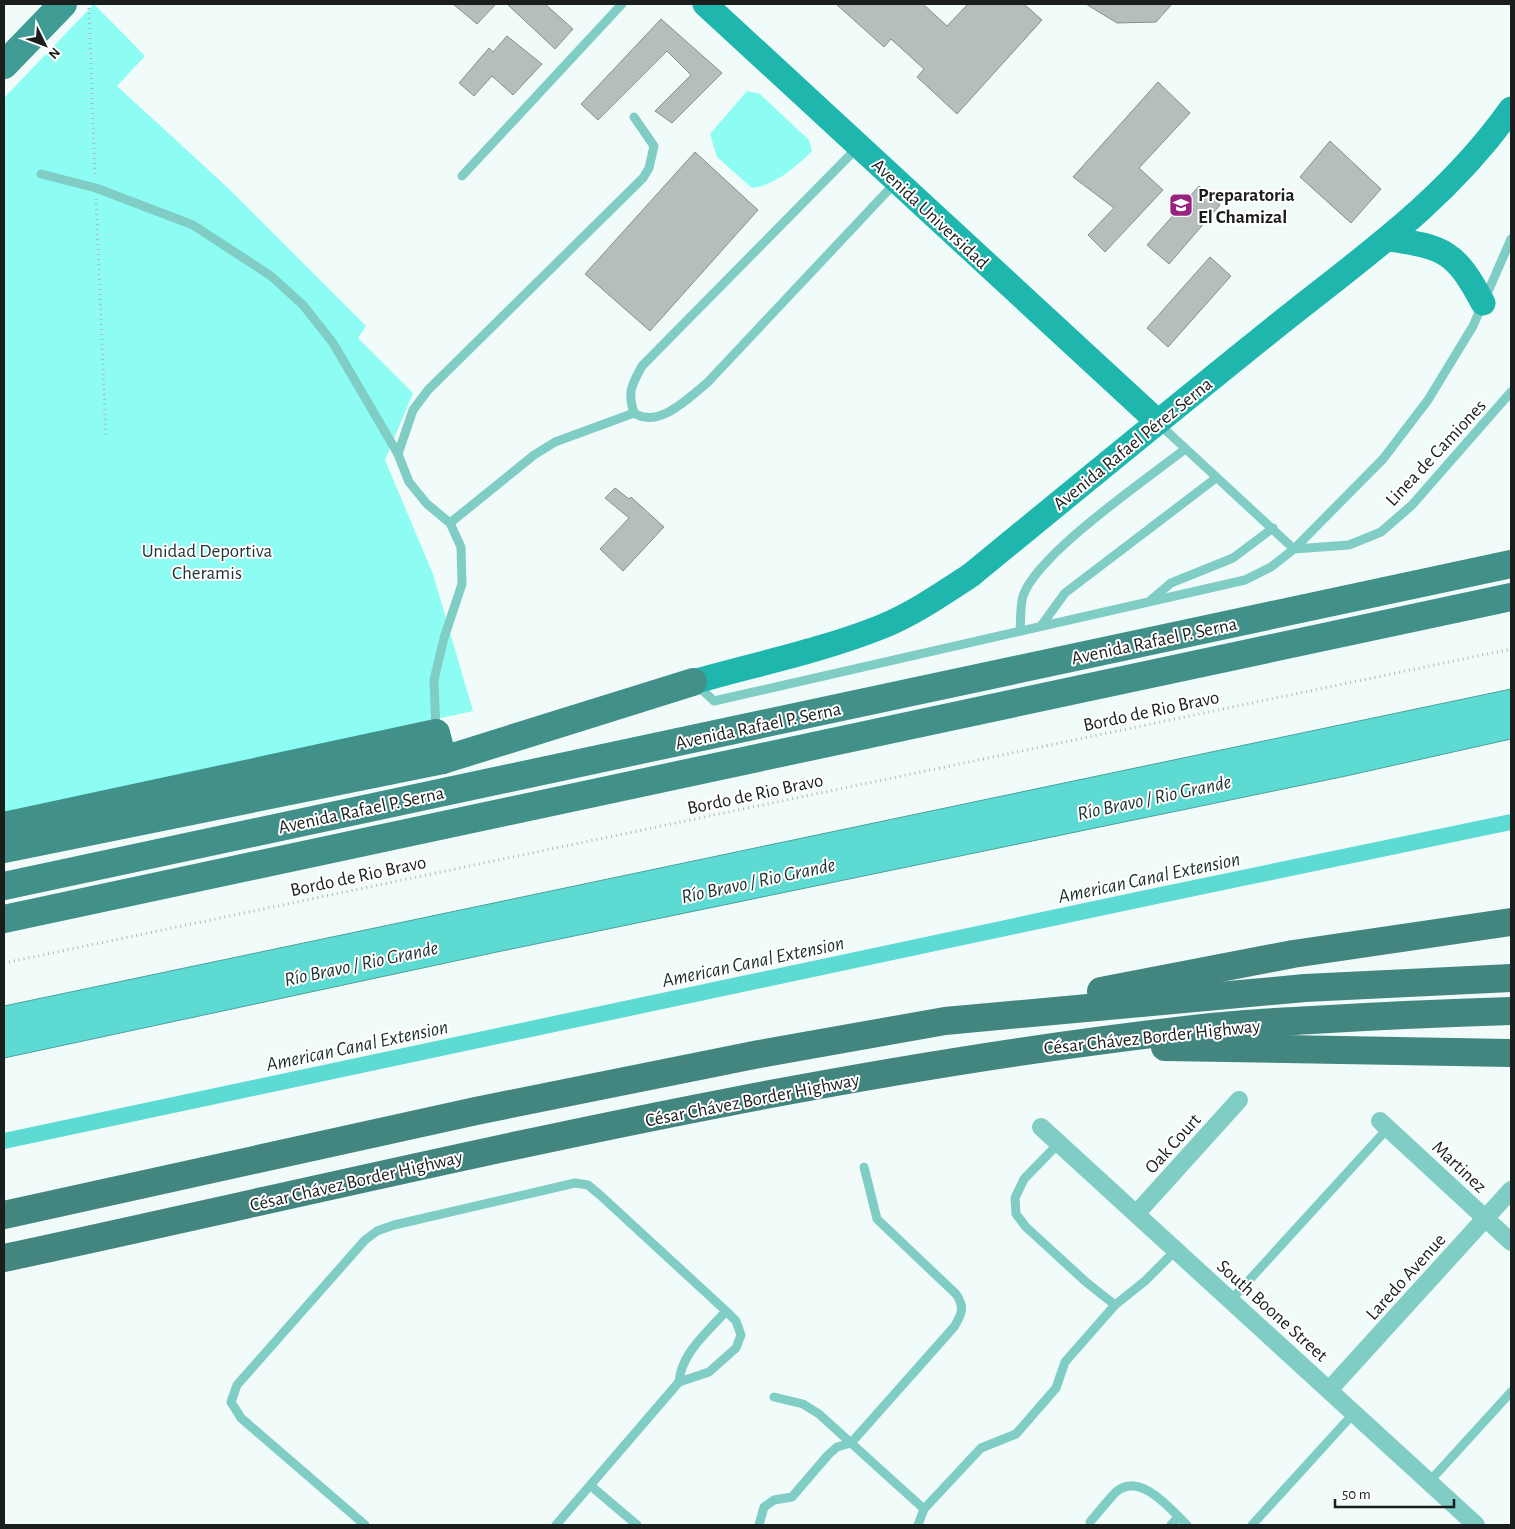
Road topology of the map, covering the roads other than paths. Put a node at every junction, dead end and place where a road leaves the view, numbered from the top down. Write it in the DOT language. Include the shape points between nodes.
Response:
graph roads {
  1 [pos="75,4"];
  2 [pos="622,4"];
  3 [pos="705,4"];
  4 [pos="4,65"];
  5 [pos="1511,109"];
  6 [pos="634,117"];
  7 [pos="859,146"];
  8 [pos="41,174"];
  9 [pos="462,176"];
  10 [pos="896,182"];
  11 [pos="1389,239"];
  12 [pos="1511,239"];
  13 [pos="1483,303"];
  14 [pos="1511,392"];
  15 [pos="634,413"];
  16 [pos="1158,422"];
  17 [pos="1185,449"];
  18 [pos="398,454"];
  19 [pos="1216,478"];
  20 [pos="450,523"];
  21 [pos="1272,528"];
  22 [pos="1294,549"];
  23 [pos="1511,564"];
  24 [pos="1511,597"];
  25 [pos="1151,600"];
  26 [pos="1041,626"];
  27 [pos="1020,631"];
  28 [pos="693,682"];
  29 [pos="436,733"];
  30 [pos="442,760"];
  31 [pos="4,826"];
  32 [pos="4,849"];
  33 [pos="4,886"];
  34 [pos="4,919"];
  35 [pos="1511,922"];
  36 [pos="1511,978"];
  37 [pos="1511,1011"];
  38 [pos="945,1021"];
  39 [pos="1062,1045"];
  40 [pos="1511,1052"];
  41 [pos="1239,1100"];
  42 [pos="1384,1124"];
  43 [pos="1041,1127"];
  44 [pos="1059,1143"];
  45 [pos="864,1167"];
  46 [pos="1511,1190"];
  47 [pos="1136,1214"];
  48 [pos="4,1216"];
  49 [pos="1486,1218"];
  50 [pos="1511,1242"];
  51 [pos="1176,1250"];
  52 [pos="4,1258"];
  53 [pos="1231,1300"];
  54 [pos="1115,1305"];
  55 [pos="726,1311"];
  56 [pos="679,1382"];
  57 [pos="1329,1390"];
  58 [pos="1511,1392"];
  59 [pos="774,1397"];
  60 [pos="1354,1413"];
  61 [pos="851,1443"];
  62 [pos="1429,1482"];
  63 [pos="591,1486"];
  64 [pos="924,1509"];
  65 [pos="1178,1517"];
  66 [pos="1090,1522"];
  67 [pos="364,1525"];
  68 [pos="556,1525"];
  69 [pos="637,1525"];
  70 [pos="759,1525"];
  71 [pos="918,1525"];
  72 [pos="1171,1525"];
  73 [pos="1187,1525"];
  74 [pos="1252,1525"];
  75 [pos="1476,1525"];
  1 -- 4 [label="main road"];
  2 -- 9 [label="lane"];
  3 -- 7 [label="main road, Avenida Universidad"];
  5 -- 11 [label="main road, Avenida Rafael Pérez Serna" via="1471,160"];
  6 -- 18 [label="lane" via="654,146 643,178 428,390 413,410"];
  7 -- 10 [label="main road, Avenida Universidad"];
  7 -- 15 [label="lane" via="642,366 631,386 629,398"];
  8 -- 18 [label="lane" via="96,188 193,225 271,276 303,305 333,343"];
  10 -- 15 [label="lane" via="707,383 682,403 655,418 642,418"];
  10 -- 16 [label="main road, Avenida Universidad"];
  11 -- 13 [label="main road" via="1440,249 1469,276"];
  11 -- 16 [label="main road, Avenida Rafael Pérez Serna"];
  12 -- 13 [label="lane"];
  13 -- 22 [label="lane" via="1473,326 1428,400 1383,459"];
  14 -- 22 [label="lane, Linea de Camiones" via="1412,506 1381,532 1349,545"];
  15 -- 20 [label="lane" via="555,442 534,454"];
  16 -- 17 [label="lane"];
  16 -- 28 [label="main road, Avenida Rafael Pérez Serna" via="971,575 920,608 882,626 835,642"];
  17 -- 19 [label="lane"];
  17 -- 27 [label="lane" via="1068,540 1023,596"];
  18 -- 20 [label="lane" via="409,482 427,504"];
  19 -- 21 [label="lane"];
  19 -- 26 [label="lane" via="1065,593"];
  20 -- 29 [label="lane" via="461,547 462,584 434,680"];
  21 -- 22 [label="lane"];
  21 -- 25 [label="lane" via="1234,558 1171,583"];
  22 -- 25 [label="lane" via="1271,567 1245,580"];
  23 -- 33 [label="highway, Avenida Rafael P. Serna"];
  24 -- 34 [label="highway, Avenida Rafael P. Serna"];
  25 -- 26 [label="lane"];
  26 -- 27 [label="lane"];
  27 -- 28 [label="lane" via="714,701"];
  28 -- 30 [label="highway"];
  29 -- 30 [label="highway"];
  29 -- 31 [label="highway"];
  30 -- 32 [label="highway"];
  35 -- 38 [label="highway" via="1293,954"];
  36 -- 38 [label="highway, César Chávez Border Highway" via="1305,988"];
  37 -- 39 [label="highway, César Chávez Border Highway" via="1216,1026"];
  38 -- 48 [label="highway, César Chávez Border Highway" via="759,1054 476,1111"];
  39 -- 40 [label="highway"];
  39 -- 52 [label="highway, César Chávez Border Highway" via="696,1109 438,1161"];
  41 -- 47 [label="street, Oak Court"];
  42 -- 49 [label="street, Martinez"];
  42 -- 53 [label="lane"];
  43 -- 44 [label="street, South Boone Street"];
  44 -- 47 [label="street, South Boone Street"];
  44 -- 54 [label="lane" via="1024,1179 1015,1198 1016,1214 1026,1227"];
  45 -- 61 [label="lane" via="877,1219 956,1294 962,1303 962,1314"];
  46 -- 49 [label="street, Laredo Avenue"];
  47 -- 51 [label="street, South Boone Street"];
  49 -- 50 [label="street, Martinez"];
  49 -- 57 [label="street, Laredo Avenue"];
  51 -- 53 [label="street, South Boone Street"];
  51 -- 54 [label="lane"];
  53 -- 57 [label="street, South Boone Street"];
  54 -- 64 [label="lane" via="1065,1362 1056,1388 1016,1434 981,1448"];
  55 -- 56 [label="lane" via="686,1358"];
  55 -- 56 [label="lane" via="736,1321 742,1335 736,1348 709,1372"];
  55 -- 67 [label="lane" via="588,1185 575,1182 377,1231 365,1240 237,1385 231,1402 241,1418"];
  56 -- 63 [label="lane"];
  57 -- 60 [label="street, South Boone Street"];
  58 -- 62 [label="lane"];
  59 -- 61 [label="lane" via="803,1404"];
  60 -- 62 [label="street, South Boone Street"];
  60 -- 74 [label="lane"];
  61 -- 64 [label="lane"];
  61 -- 70 [label="lane" via="828,1455 792,1497 774,1500 764,1507"];
  62 -- 75 [label="street, South Boone Street"];
  63 -- 68 [label="lane"];
  63 -- 69 [label="lane"];
  64 -- 71 [label="lane"];
  65 -- 66 [label="lane" via="1148,1490 1133,1486 1118,1491"];
  65 -- 72 [label="lane"];
  65 -- 73 [label="lane"];
}
